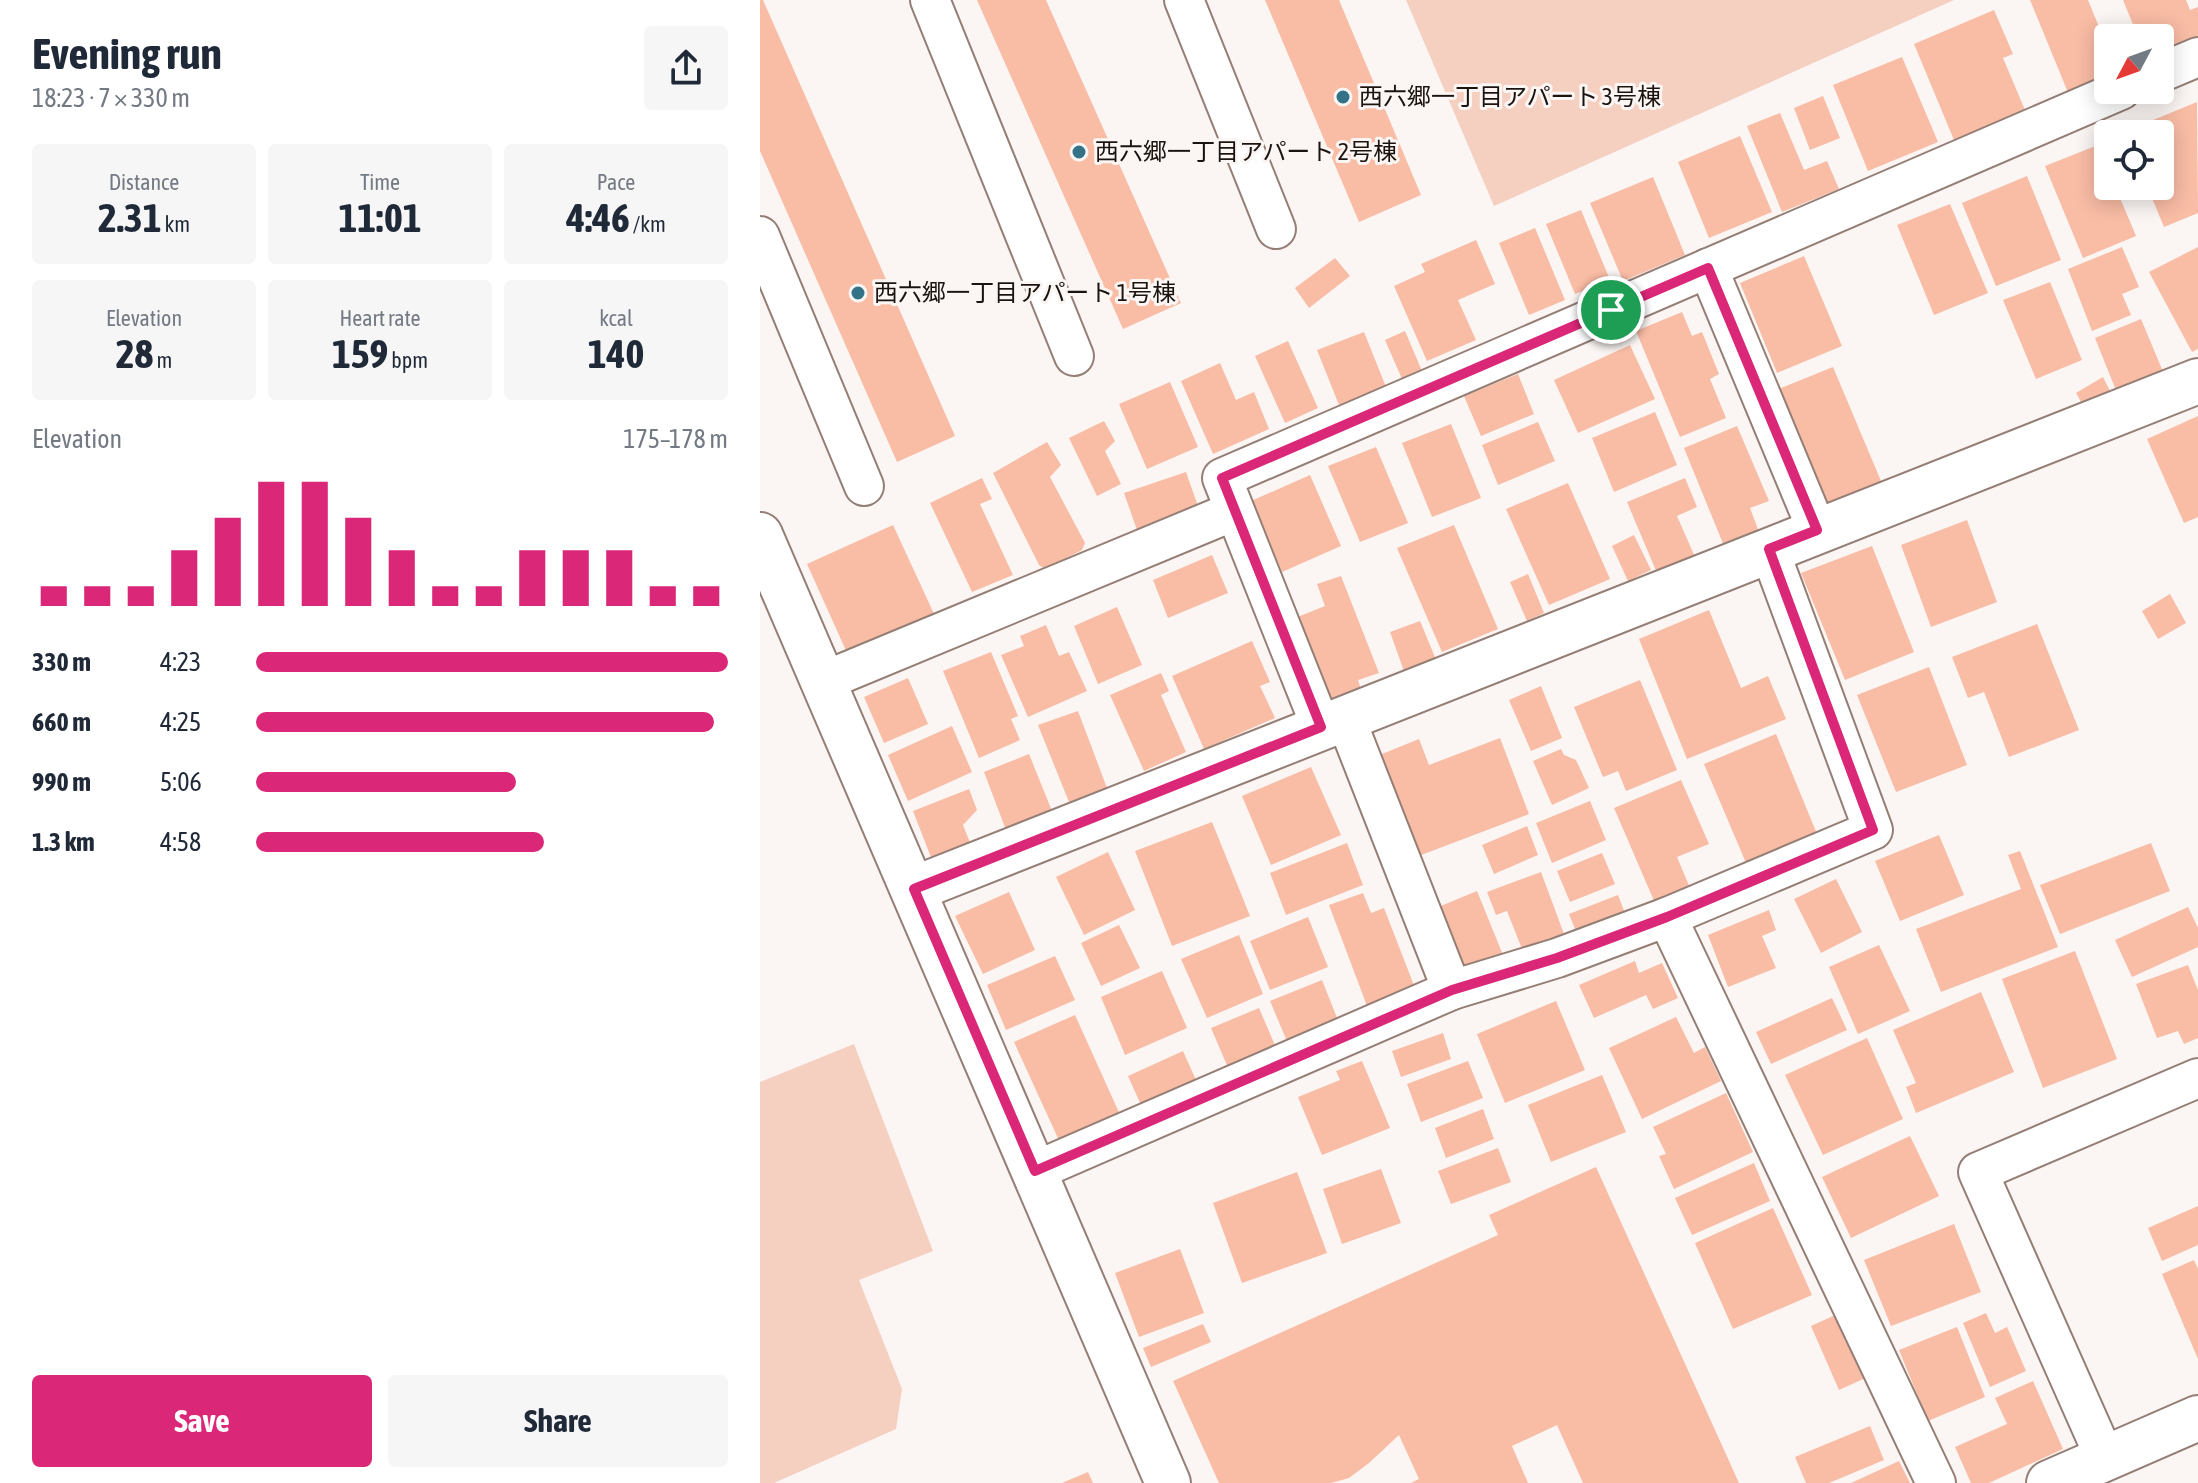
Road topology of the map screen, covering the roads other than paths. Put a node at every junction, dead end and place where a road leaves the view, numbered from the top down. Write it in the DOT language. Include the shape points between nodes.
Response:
graph roads {
  1 [pos="930,0"];
  2 [pos="1184,0"];
  3 [pos="2198,57"];
  4 [pos="2174,67"];
  5 [pos="2094,102"];
  6 [pos="1276,229"];
  7 [pos="760,236"];
  8 [pos="1708,268"];
  9 [pos="1074,356"];
  10 [pos="2198,381"];
  11 [pos="864,486"];
  12 [pos="1234,511"];
  13 [pos="1817,530"];
  14 [pos="760,535"];
  15 [pos="1769,549"];
  16 [pos="771,591"];
  17 [pos="824,681"];
  18 [pos="1333,722"];
  19 [pos="914,889"];
  20 [pos="1667,917"];
  21 [pos="1452,990"];
  22 [pos="2198,1078"];
  23 [pos="1035,1171"];
  24 [pos="2198,1418"];
  25 [pos="2105,1458"];
  26 [pos="1168,1483"];
  27 [pos="1936,1483"];
  28 [pos="2049,1483"];
  1 -- 9 [label="lane"];
  2 -- 6 [label="lane"];
  3 -- 4 [label="lane"];
  5 -- 8 [label="lane"];
  7 -- 11 [label="lane"];
  8 -- 12 [label="lane" via="1222,478"];
  8 -- 13 [label="lane"];
  10 -- 13 [label="street"];
  12 -- 17 [label="lane"];
  12 -- 18 [label="lane"];
  13 -- 15 [label="street"];
  14 -- 16 [label="street"];
  15 -- 18 [label="street"];
  15 -- 20 [label="lane" via="1873,830"];
  16 -- 17 [label="street"];
  17 -- 19 [label="street"];
  18 -- 19 [label="street"];
  18 -- 21 [label="lane"];
  19 -- 23 [label="street"];
  20 -- 21 [label="lane"];
  20 -- 27 [label="lane"];
  21 -- 23 [label="lane"];
  22 -- 25 [label="lane" via="1978,1172"];
  23 -- 26 [label="street"];
  24 -- 25 [label="street"];
  25 -- 28 [label="street"];
}
